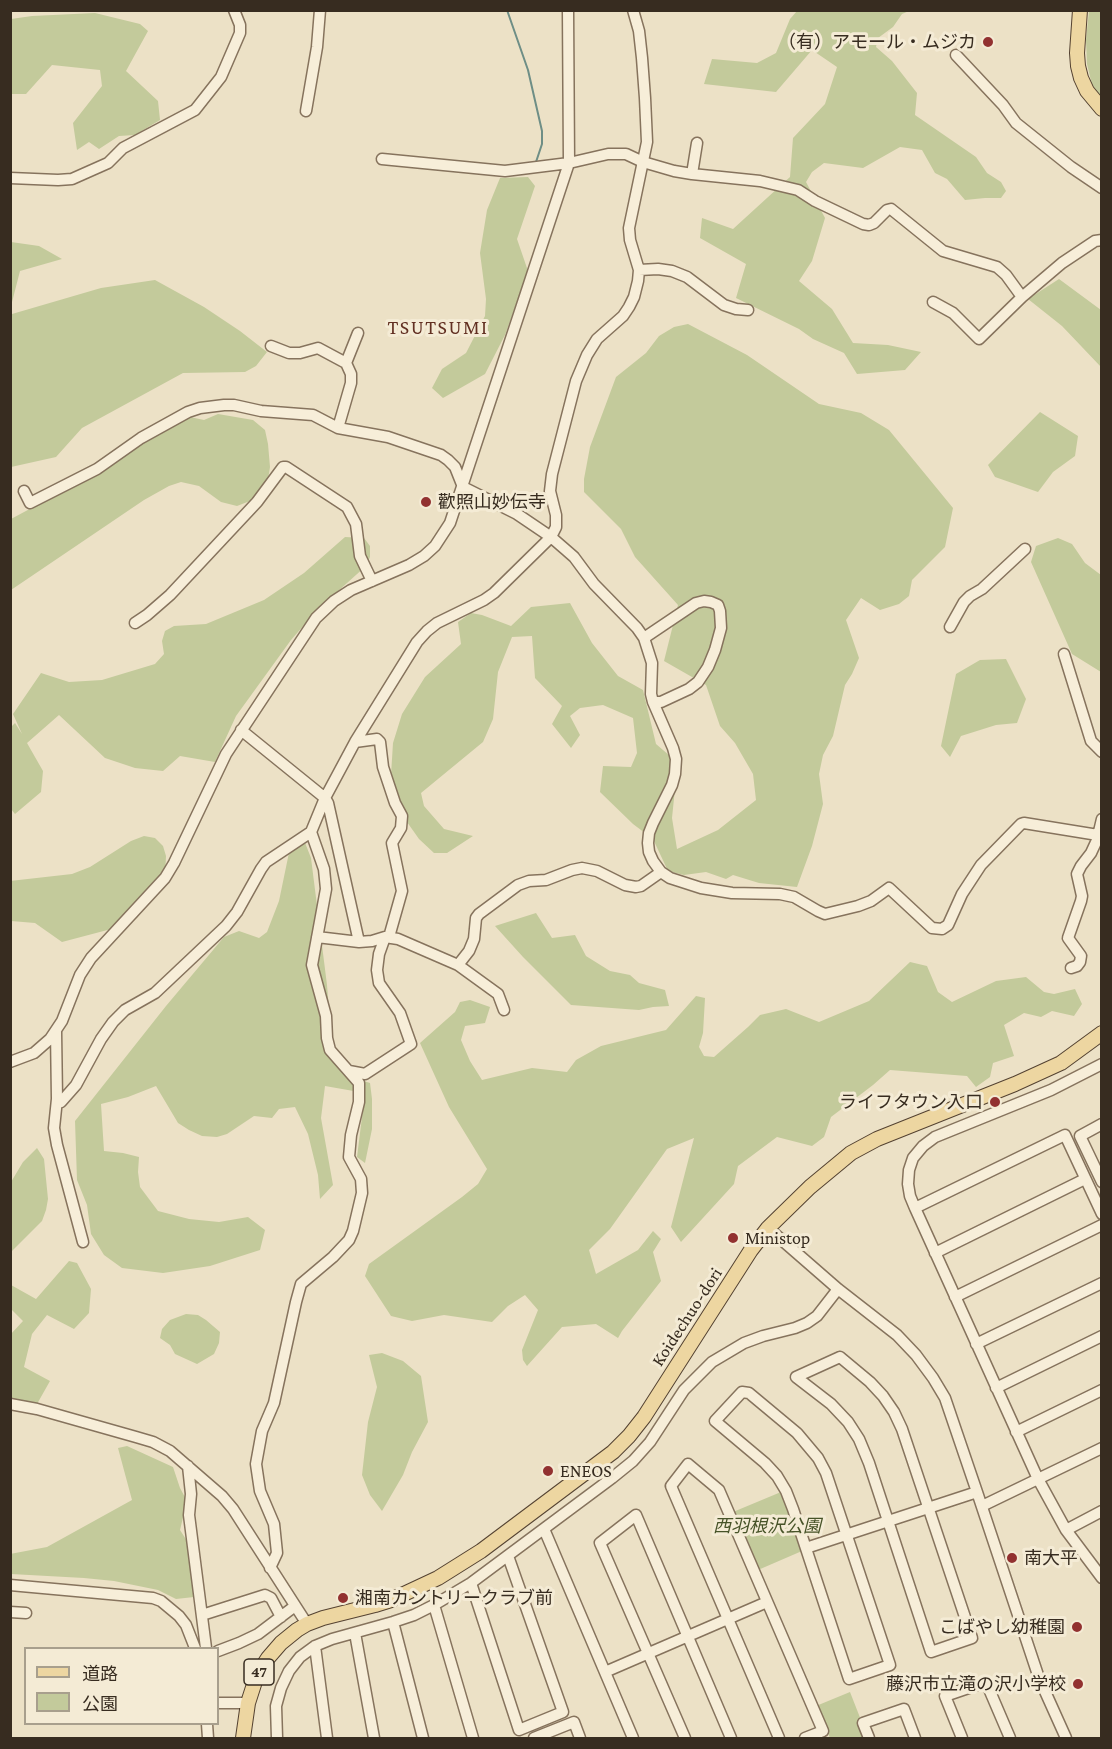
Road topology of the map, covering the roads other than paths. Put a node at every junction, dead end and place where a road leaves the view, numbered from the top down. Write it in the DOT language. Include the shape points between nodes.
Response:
graph roads {
  1 [pos="234,10"];
  2 [pos="320,10"];
  3 [pos="568,10"];
  4 [pos="633,10"];
  5 [pos="1080,10"];
  6 [pos="956,55"];
  7 [pos="1101,109"];
  8 [pos="306,111"];
  9 [pos="696,143"];
  10 [pos="382,159"];
  11 [pos="643,162"];
  12 [pos="569,163"];
  13 [pos="692,174"];
  14 [pos="10,178"];
  15 [pos="1101,188"];
  16 [pos="1101,240"];
  17 [pos="639,270"];
  18 [pos="1022,297"];
  19 [pos="933,302"];
  20 [pos="748,310"];
  21 [pos="358,333"];
  22 [pos="272,346"];
  23 [pos="346,363"];
  24 [pos="338,428"];
  25 [pos="463,487"];
  26 [pos="24,491"];
  27 [pos="551,537"];
  28 [pos="1025,549"];
  29 [pos="372,581"];
  30 [pos="135,623"];
  31 [pos="950,627"];
  32 [pos="644,638"];
  33 [pos="1064,654"];
  34 [pos="653,702"];
  35 [pos="241,730"];
  36 [pos="355,742"];
  37 [pos="1101,752"];
  38 [pos="325,798"];
  39 [pos="1101,819"];
  40 [pos="310,832"];
  41 [pos="1098,835"];
  42 [pos="662,872"];
  43 [pos="387,937"];
  44 [pos="317,938"];
  45 [pos="359,942"];
  46 [pos="458,965"];
  47 [pos="1071,968"];
  48 [pos="504,1010"];
  49 [pos="56,1031"];
  50 [pos="1101,1033"];
  51 [pos="10,1062"];
  52 [pos="1101,1064"];
  53 [pos="349,1071"];
  54 [pos="57,1099"];
  55 [pos="1101,1124"];
  56 [pos="1085,1179"];
  57 [pos="1101,1181"];
  58 [pos="915,1208"];
  59 [pos="1101,1214"];
  60 [pos="1101,1225"];
  61 [pos="768,1228"];
  62 [pos="83,1242"];
  63 [pos="935,1253"];
  64 [pos="1101,1283"];
  65 [pos="838,1289"];
  66 [pos="955,1297"];
  67 [pos="1101,1336"];
  68 [pos="976,1344"];
  69 [pos="996,1388"];
  70 [pos="1101,1390"];
  71 [pos="10,1404"];
  72 [pos="1016,1432"];
  73 [pos="1101,1448"];
  74 [pos="188,1466"];
  75 [pos="1038,1479"];
  76 [pos="977,1492"];
  77 [pos="982,1506"];
  78 [pos="928,1508"];
  79 [pos="1101,1511"];
  80 [pos="888,1521"];
  81 [pos="544,1529"];
  82 [pos="1066,1530"];
  83 [pos="847,1535"];
  84 [pos="806,1548"];
  85 [pos="508,1556"];
  86 [pos="270,1568"];
  87 [pos="1101,1576"];
  88 [pos="471,1583"];
  89 [pos="10,1585"];
  90 [pos="767,1602"];
  91 [pos="434,1605"];
  92 [pos="295,1606"];
  93 [pos="10,1612"];
  94 [pos="26,1613"];
  95 [pos="202,1615"];
  96 [pos="281,1617"];
  97 [pos="727,1619"];
  98 [pos="393,1622"];
  99 [pos="307,1624"];
  100 [pos="355,1633"];
  101 [pos="688,1636"];
  102 [pos="315,1646"];
  103 [pos="195,1647"];
  104 [pos="206,1647"];
  105 [pos="219,1651"];
  106 [pos="648,1653"];
  107 [pos="605,1671"];
  108 [pos="219,1703"];
  109 [pos="248,1703"];
  110 [pos="243,1738"];
  111 [pos="277,1738"];
  112 [pos="327,1738"];
  113 [pos="374,1738"];
  114 [pos="423,1738"];
  115 [pos="472,1738"];
  116 [pos="534,1738"];
  117 [pos="580,1738"];
  118 [pos="633,1738"];
  119 [pos="685,1738"];
  120 [pos="731,1738"];
  121 [pos="778,1738"];
  122 [pos="805,1738"];
  123 [pos="869,1738"];
  124 [pos="915,1738"];
  125 [pos="962,1738"];
  126 [pos="1010,1738"];
  127 [pos="1066,1738"];
  1 -- 14 [label="street" via="240,33 221,77 195,110 123,148 108,163 72,179"];
  2 -- 8 [label="street"];
  3 -- 12 [label="street"];
  4 -- 11 [label="street" via="639,31 645,98 647,142"];
  5 -- 7 [label="main road" via="1078,66 1087,92"];
  6 -- 15 [label="street" via="1023,130"];
  9 -- 13 [label="street"];
  10 -- 12 [label="street" via="505,171"];
  11 -- 12 [label="street" via="626,154 608,154"];
  11 -- 13 [label="street"];
  11 -- 17 [label="street" via="629,228"];
  12 -- 25 [label="street"];
  13 -- 18 [label="street" via="798,190 869,225 891,209 943,250 997,267"];
  16 -- 18 [label="street" via="1062,262"];
  17 -- 20 [label="street" via="672,271 724,304"];
  17 -- 27 [label="street" via="630,307 597,339 576,381 552,474 550,491 556,527"];
  18 -- 19 [label="street" via="979,339 953,313"];
  21 -- 23 [label="street"];
  22 -- 23 [label="street" via="289,353 318,348"];
  23 -- 24 [label="street" via="351,383"];
  24 -- 25 [label="street" via="388,437 441,455 455,467"];
  24 -- 26 [label="street" via="313,415 234,405 200,408 141,438 97,469 30,503"];
  25 -- 27 [label="street" via="518,514"];
  25 -- 29 [label="street" via="450,523 435,546 409,565"];
  27 -- 32 [label="street" via="574,557"];
  27 -- 36 [label="street" via="494,593 427,631"];
  28 -- 31 [label="street" via="964,602"];
  29 -- 30 [label="street" via="360,556 356,524 347,507 286,467 171,595"];
  29 -- 35 [label="street" via="334,601 316,618"];
  32 -- 34 [label="street" via="652,663"];
  32 -- 34 [label="street" via="696,603 711,602 720,611 721,628 715,650 698,682 661,702"];
  33 -- 37 [label="street" via="1091,741"];
  34 -- 42 [label="street" via="676,759 672,785 653,823 648,843 653,861"];
  35 -- 38 [label="street"];
  35 -- 49 [label="street" via="165,878 91,958"];
  36 -- 38 [label="street"];
  36 -- 43 [label="street" via="380,742 383,767 402,816 401,828 392,843 402,891"];
  38 -- 40 [label="street"];
  38 -- 45 [label="street"];
  39 -- 41 [label="street"];
  40 -- 44 [label="street" via="324,870 326,889"];
  40 -- 54 [label="street" via="266,862 226,926 155,993 125,1010 113,1022 76,1085 62,1102"];
  41 -- 42 [label="street" via="1021,824 981,864 948,925 942,929 932,928 889,888 871,901 825,914 794,897 717,891 670,878"];
  41 -- 47 [label="street" via="1077,874 1082,896 1068,938 1081,956 1077,966"];
  42 -- 46 [label="street" via="636,887 582,868 518,885 476,918 474,939"];
  43 -- 45 [label="street"];
  43 -- 46 [label="street"];
  43 -- 53 [label="street" via="379,954 379,983 400,1013 411,1044 365,1074"];
  44 -- 45 [label="street"];
  44 -- 53 [label="street" via="312,965 326,1016 327,1038 330,1050"];
  46 -- 48 [label="street" via="498,994"];
  49 -- 51 [label="street" via="43,1047"];
  49 -- 54 [label="street"];
  50 -- 61 [label="main road, Koidechuo-dori / 47" via="1061,1063 877,1138 851,1153"];
  52 -- 58 [label="street" via="922,1146 909,1170 908,1184"];
  53 -- 86 [label="street" via="359,1083 359,1102 349,1157 361,1179 362,1193 349,1240 301,1284 274,1403 262,1431 256,1464 260,1491 274,1524 277,1553"];
  54 -- 62 [label="street" via="57,1145"];
  55 -- 57 [label="street" via="1080,1136"];
  56 -- 58 [label="street" via="1065,1135"];
  56 -- 59 [label="street"];
  56 -- 63 [label="street"];
  58 -- 63 [label="street"];
  60 -- 66 [label="street"];
  61 -- 65 [label="street"];
  61 -- 99 [label="main road, Koidechuo-dori / 47" via="644,1417 613,1452 481,1551 438,1578 383,1602"];
  63 -- 66 [label="street"];
  64 -- 68 [label="street"];
  65 -- 76 [label="street" via="897,1335 933,1378 945,1398"];
  65 -- 81 [label="street" via="807,1323 744,1342 712,1362 684,1390 633,1461"];
  66 -- 68 [label="street"];
  67 -- 69 [label="street"];
  68 -- 69 [label="street"];
  69 -- 72 [label="street"];
  70 -- 72 [label="street"];
  71 -- 74 [label="street" via="153,1442"];
  72 -- 75 [label="street"];
  73 -- 75 [label="street"];
  74 -- 86 [label="street" via="233,1509"];
  74 -- 95 [label="street" via="189,1515"];
  75 -- 77 [label="street"];
  75 -- 82 [label="street"];
  76 -- 77 [label="street"];
  76 -- 78 [label="street"];
  77 -- 127 [label="street" via="1039,1678"];
  78 -- 80 [label="street"];
  78 -- 80 [label="street" via="972,1638 931,1652"];
  78 -- 80 [label="street" via="894,1412 870,1382 840,1357 796,1377 831,1404 860,1439"];
  79 -- 82 [label="street"];
  80 -- 83 [label="street"];
  81 -- 85 [label="street"];
  81 -- 107 [label="street"];
  82 -- 87 [label="street"];
  83 -- 84 [label="street"];
  83 -- 84 [label="street" via="890,1665 849,1679"];
  83 -- 84 [label="street" via="818,1458 797,1433 749,1393 742,1392 715,1421 777,1476"];
  85 -- 88 [label="street"];
  85 -- 88 [label="street" via="563,1712 519,1730"];
  86 -- 92 [label="street"];
  88 -- 91 [label="street"];
  89 -- 103 [label="street" via="153,1598 179,1616"];
  90 -- 97 [label="street"];
  90 -- 97 [label="street" via="719,1490 688,1464 670,1486"];
  90 -- 122 [label="street" via="823,1731"];
  91 -- 98 [label="street"];
  91 -- 115 [label="street"];
  92 -- 96 [label="street"];
  92 -- 99 [label="street"];
  93 -- 94 [label="street"];
  95 -- 96 [label="street" via="265,1595 271,1598"];
  95 -- 104 [label="street"];
  96 -- 105 [label="street" via="258,1634"];
  97 -- 101 [label="street"];
  97 -- 121 [label="street"];
  98 -- 100 [label="street"];
  98 -- 114 [label="street"];
  99 -- 109 [label="main road, 47" via="268,1658"];
  100 -- 102 [label="street"];
  100 -- 113 [label="street"];
  101 -- 106 [label="street"];
  101 -- 106 [label="street" via="636,1515 600,1543"];
  101 -- 120 [label="street"];
  102 -- 111 [label="street" via="300,1657 281,1688 276,1706"];
  102 -- 112 [label="street"];
  106 -- 107 [label="street"];
  106 -- 119 [label="street"];
  107 -- 118 [label="street"];
  108 -- 109 [label="street"];
  109 -- 110 [label="main road, 47"];
  116 -- 117 [label="street" via="574,1722"];
  123 -- 124 [label="street" via="863,1722 904,1709"];
  125 -- 126 [label="street" via="945,1696 986,1682"];
}
